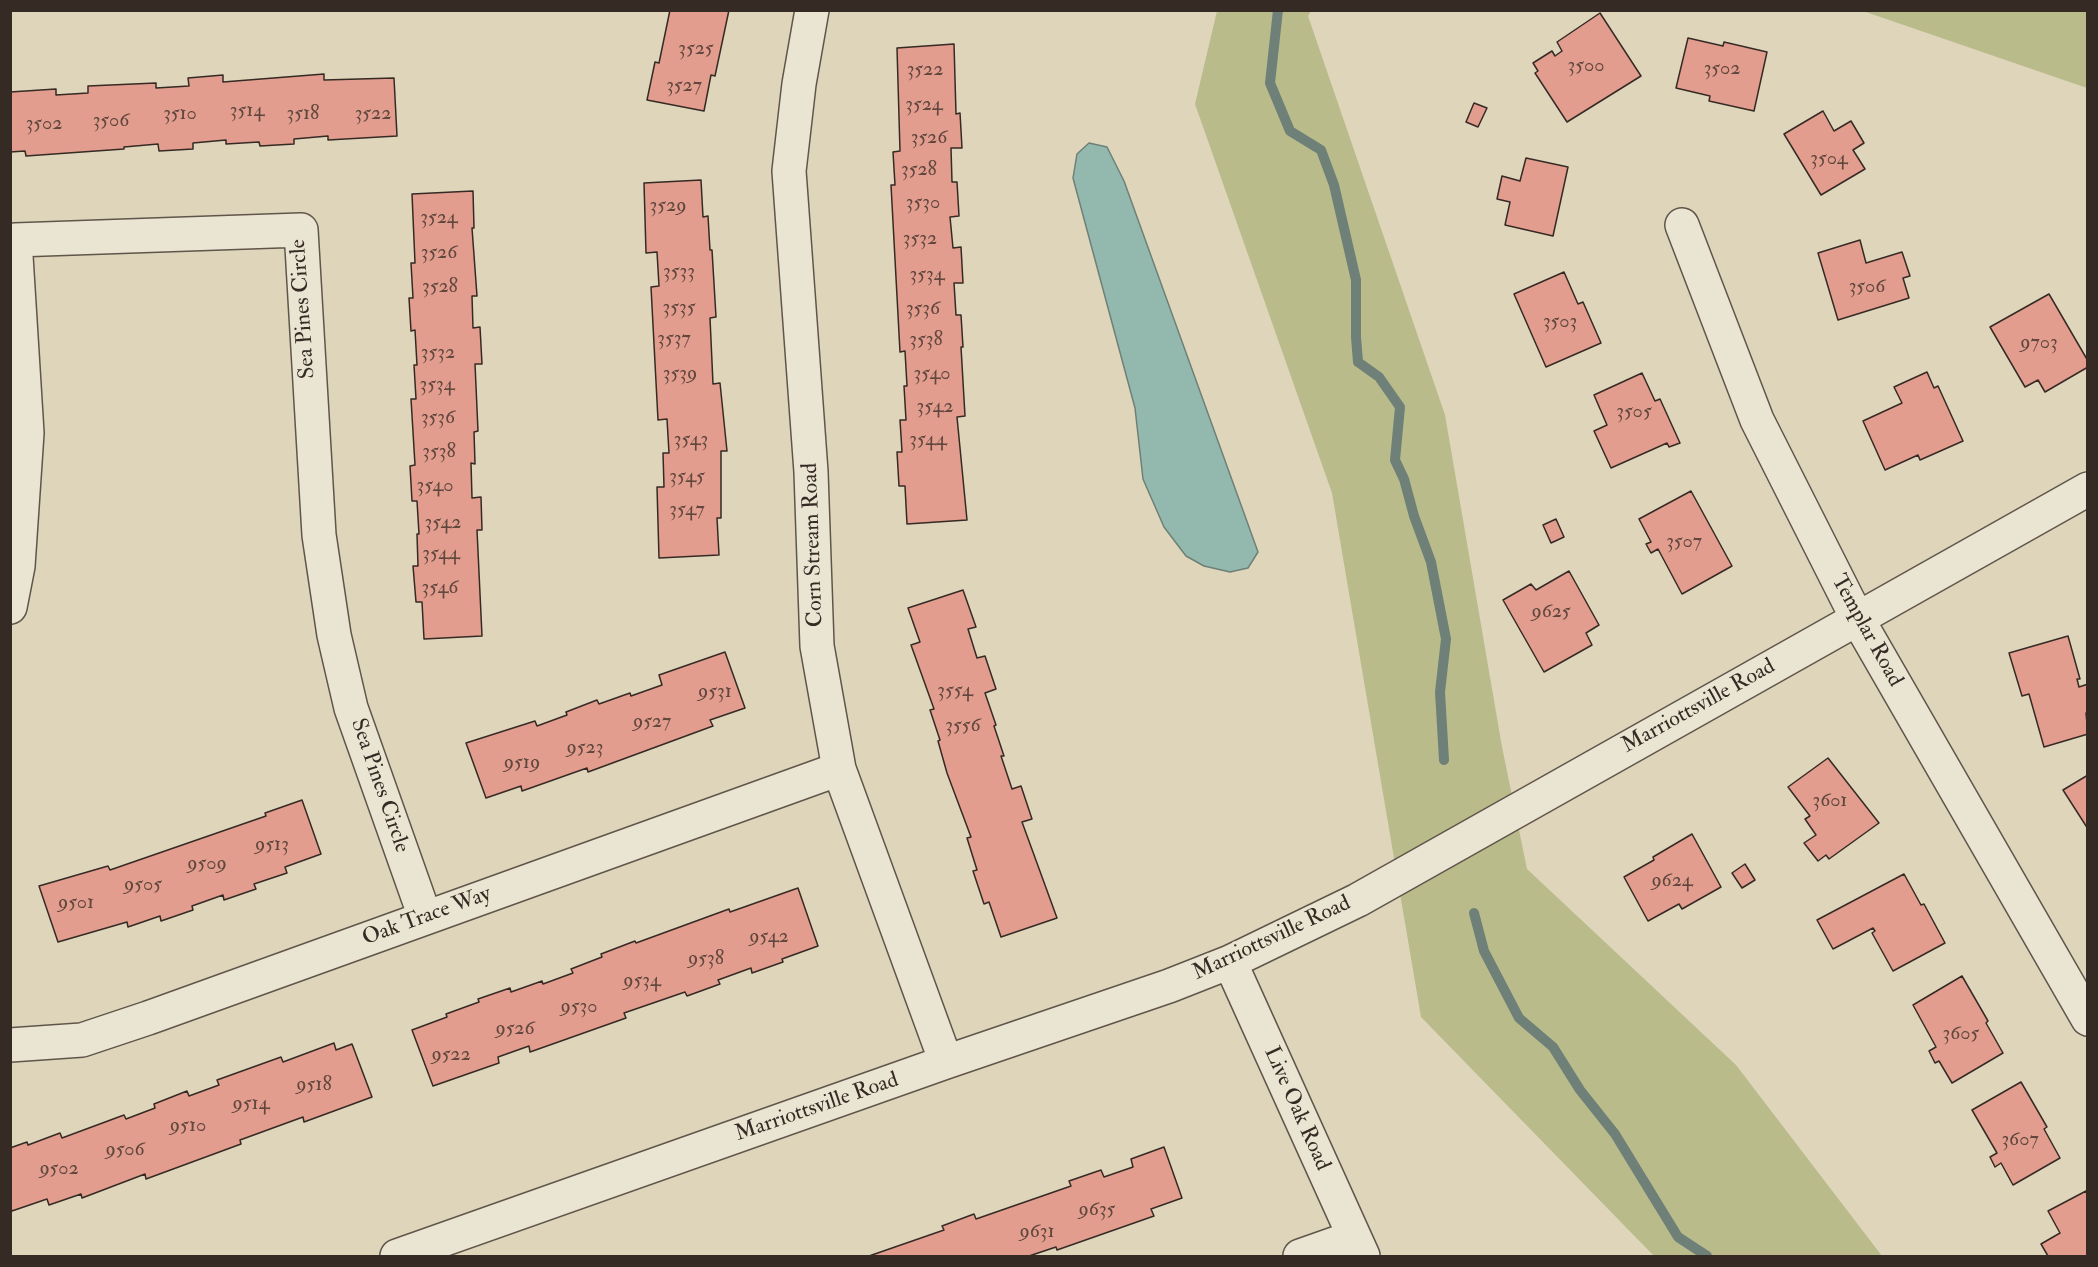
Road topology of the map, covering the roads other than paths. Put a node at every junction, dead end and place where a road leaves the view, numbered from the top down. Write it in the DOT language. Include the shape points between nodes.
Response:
graph roads {
  1 [pos="812,10"];
  2 [pos="1682,225"];
  3 [pos="2088,489"];
  4 [pos="10,607"];
  5 [pos="1857,618"];
  6 [pos="840,769"];
  7 [pos="425,917"];
  8 [pos="1230,962"];
  9 [pos="2088,1020"];
  10 [pos="10,1045"];
  11 [pos="946,1062"];
  12 [pos="1359,1247"];
  13 [pos="397,1257"];
  14 [pos="1300,1257"];
  1 -- 6 [label="street, Corn Stream Road" via="789,171 811,472 818,646"];
  2 -- 5 [label="street, Templar Road" via="1757,420"];
  3 -- 5 [label="street, Marriottsville Road"];
  4 -- 7 [label="street, Sea Pines Circle" via="18,566 27,433 15,240 301,230 319,535 334,635 351,708"];
  5 -- 8 [label="street, Marriottsville Road" via="1358,900"];
  5 -- 9 [label="street, Templar Road"];
  6 -- 7 [label="street, Oak Trace Way"];
  6 -- 11 [label="street, Corn Stream Road"];
  7 -- 10 [label="street, Oak Trace Way" via="82,1040"];
  8 -- 11 [label="street, Marriottsville Road" via="1169,987"];
  8 -- 12 [label="street, Live Oak Road"];
  11 -- 13 [label="street, Marriottsville Road"];
  12 -- 14 [label="street"];
}
